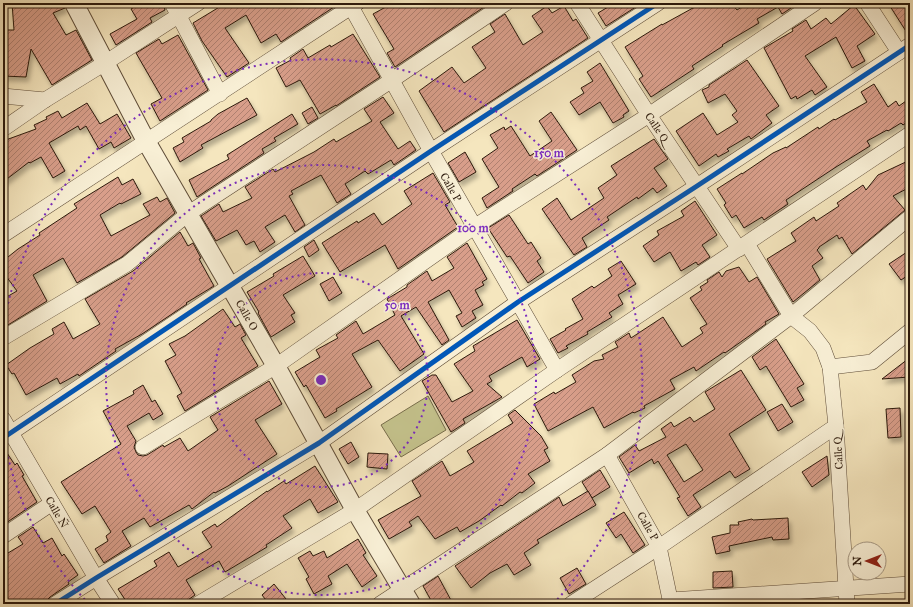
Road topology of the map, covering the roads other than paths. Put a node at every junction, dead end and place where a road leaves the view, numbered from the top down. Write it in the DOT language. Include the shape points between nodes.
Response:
graph roads {
  1 [pos="74,3"];
  2 [pos="198,3"];
  3 [pos="506,3"];
  4 [pos="577,3"];
  5 [pos="658,3"];
  6 [pos="815,3"];
  7 [pos="867,3"];
  8 [pos="352,4"];
  9 [pos="175,9"];
  10 [pos="601,41"];
  11 [pos="905,48"];
  12 [pos="105,63"];
  13 [pos="392,80"];
  14 [pos="220,94"];
  15 [pos="3,96"];
  16 [pos="44,100"];
  17 [pos="649,115"];
  18 [pos="3,129"];
  19 [pos="910,134"];
  20 [pos="146,141"];
  21 [pos="431,151"];
  22 [pos="697,186"];
  23 [pos="189,213"];
  24 [pos="910,216"];
  25 [pos="474,227"];
  26 [pos="3,235"];
  27 [pos="743,246"];
  28 [pos="230,286"];
  29 [pos="518,302"];
  30 [pos="791,316"];
  31 [pos="910,331"];
  32 [pos="3,338"];
  33 [pos="276,366"];
  34 [pos="830,367"];
  35 [pos="557,370"];
  36 [pos="3,419"];
  37 [pos="836,426"];
  38 [pos="7,435"];
  39 [pos="319,443"];
  40 [pos="143,447"];
  41 [pos="607,455"];
  42 [pos="52,503"];
  43 [pos="355,510"];
  44 [pos="3,536"];
  45 [pos="659,547"];
  46 [pos="96,578"];
  47 [pos="910,584"];
  48 [pos="407,597"];
  49 [pos="846,597"];
  50 [pos="671,602"];
  51 [pos="56,604"];
  52 [pos="113,604"];
  53 [pos="198,604"];
  54 [pos="380,604"];
  55 [pos="571,604"];
  1 -- 12 [label="street, Calle O"];
  2 -- 9 [label="street"];
  3 -- 13 [label="street"];
  4 -- 10 [label="street, Calle Q"];
  5 -- 10 [label="street"];
  6 -- 17 [label="street"];
  7 -- 11 [label="street"];
  8 -- 13 [label="street, Calle P"];
  8 -- 14 [label="street"];
  9 -- 12 [label="street"];
  9 -- 14 [label="street"];
  10 -- 17 [label="street, Calle Q"];
  10 -- 21 [label="street"];
  11 -- 22 [label="street"];
  12 -- 16 [label="street"];
  12 -- 20 [label="street, Calle O"];
  13 -- 21 [label="street, Calle P"];
  13 -- 23 [label="street"];
  14 -- 20 [label="street"];
  15 -- 16 [label="street"];
  16 -- 18 [label="street"];
  17 -- 22 [label="street, Calle Q"];
  17 -- 25 [label="street"];
  19 -- 27 [label="street"];
  20 -- 23 [label="street, Calle O"];
  20 -- 26 [label="street"];
  21 -- 25 [label="street, Calle P"];
  21 -- 28 [label="street"];
  22 -- 27 [label="street, Calle Q"];
  22 -- 29 [label="street"];
  23 -- 28 [label="street, Calle O"];
  23 -- 32 [label="street" via="127,264"];
  24 -- 30 [label="street"];
  25 -- 29 [label="street, Calle P"];
  25 -- 33 [label="street"];
  27 -- 30 [label="street, Calle Q"];
  27 -- 35 [label="street"];
  28 -- 33 [label="street, Calle O"];
  28 -- 38 [label="street"];
  29 -- 35 [label="street, Calle P"];
  29 -- 39 [label="street"];
  30 -- 34 [label="street, Calle Q" via="810,331 823,348"];
  30 -- 41 [label="street"];
  31 -- 34 [label="street" via="872,362"];
  33 -- 39 [label="street, Calle O"];
  33 -- 40 [label="street"];
  34 -- 37 [label="street, Calle Q"];
  35 -- 43 [label="street"];
  36 -- 38 [label="street, Calle Ñ"];
  37 -- 45 [label="street"];
  37 -- 49 [label="street, Calle Q"];
  38 -- 42 [label="street, Calle Ñ"];
  39 -- 43 [label="street, Calle O"];
  39 -- 46 [label="street"];
  41 -- 45 [label="street, Calle P"];
  41 -- 48 [label="street"];
  42 -- 44 [label="street"];
  42 -- 46 [label="street, Calle Ñ"];
  43 -- 48 [label="street, Calle O"];
  43 -- 53 [label="street"];
  45 -- 50 [label="street, Calle P"];
  45 -- 55 [label="street"];
  46 -- 51 [label="street"];
  46 -- 52 [label="street, Calle Ñ"];
  47 -- 49 [label="street"];
  48 -- 54 [label="street"];
  49 -- 50 [label="street"];
}
